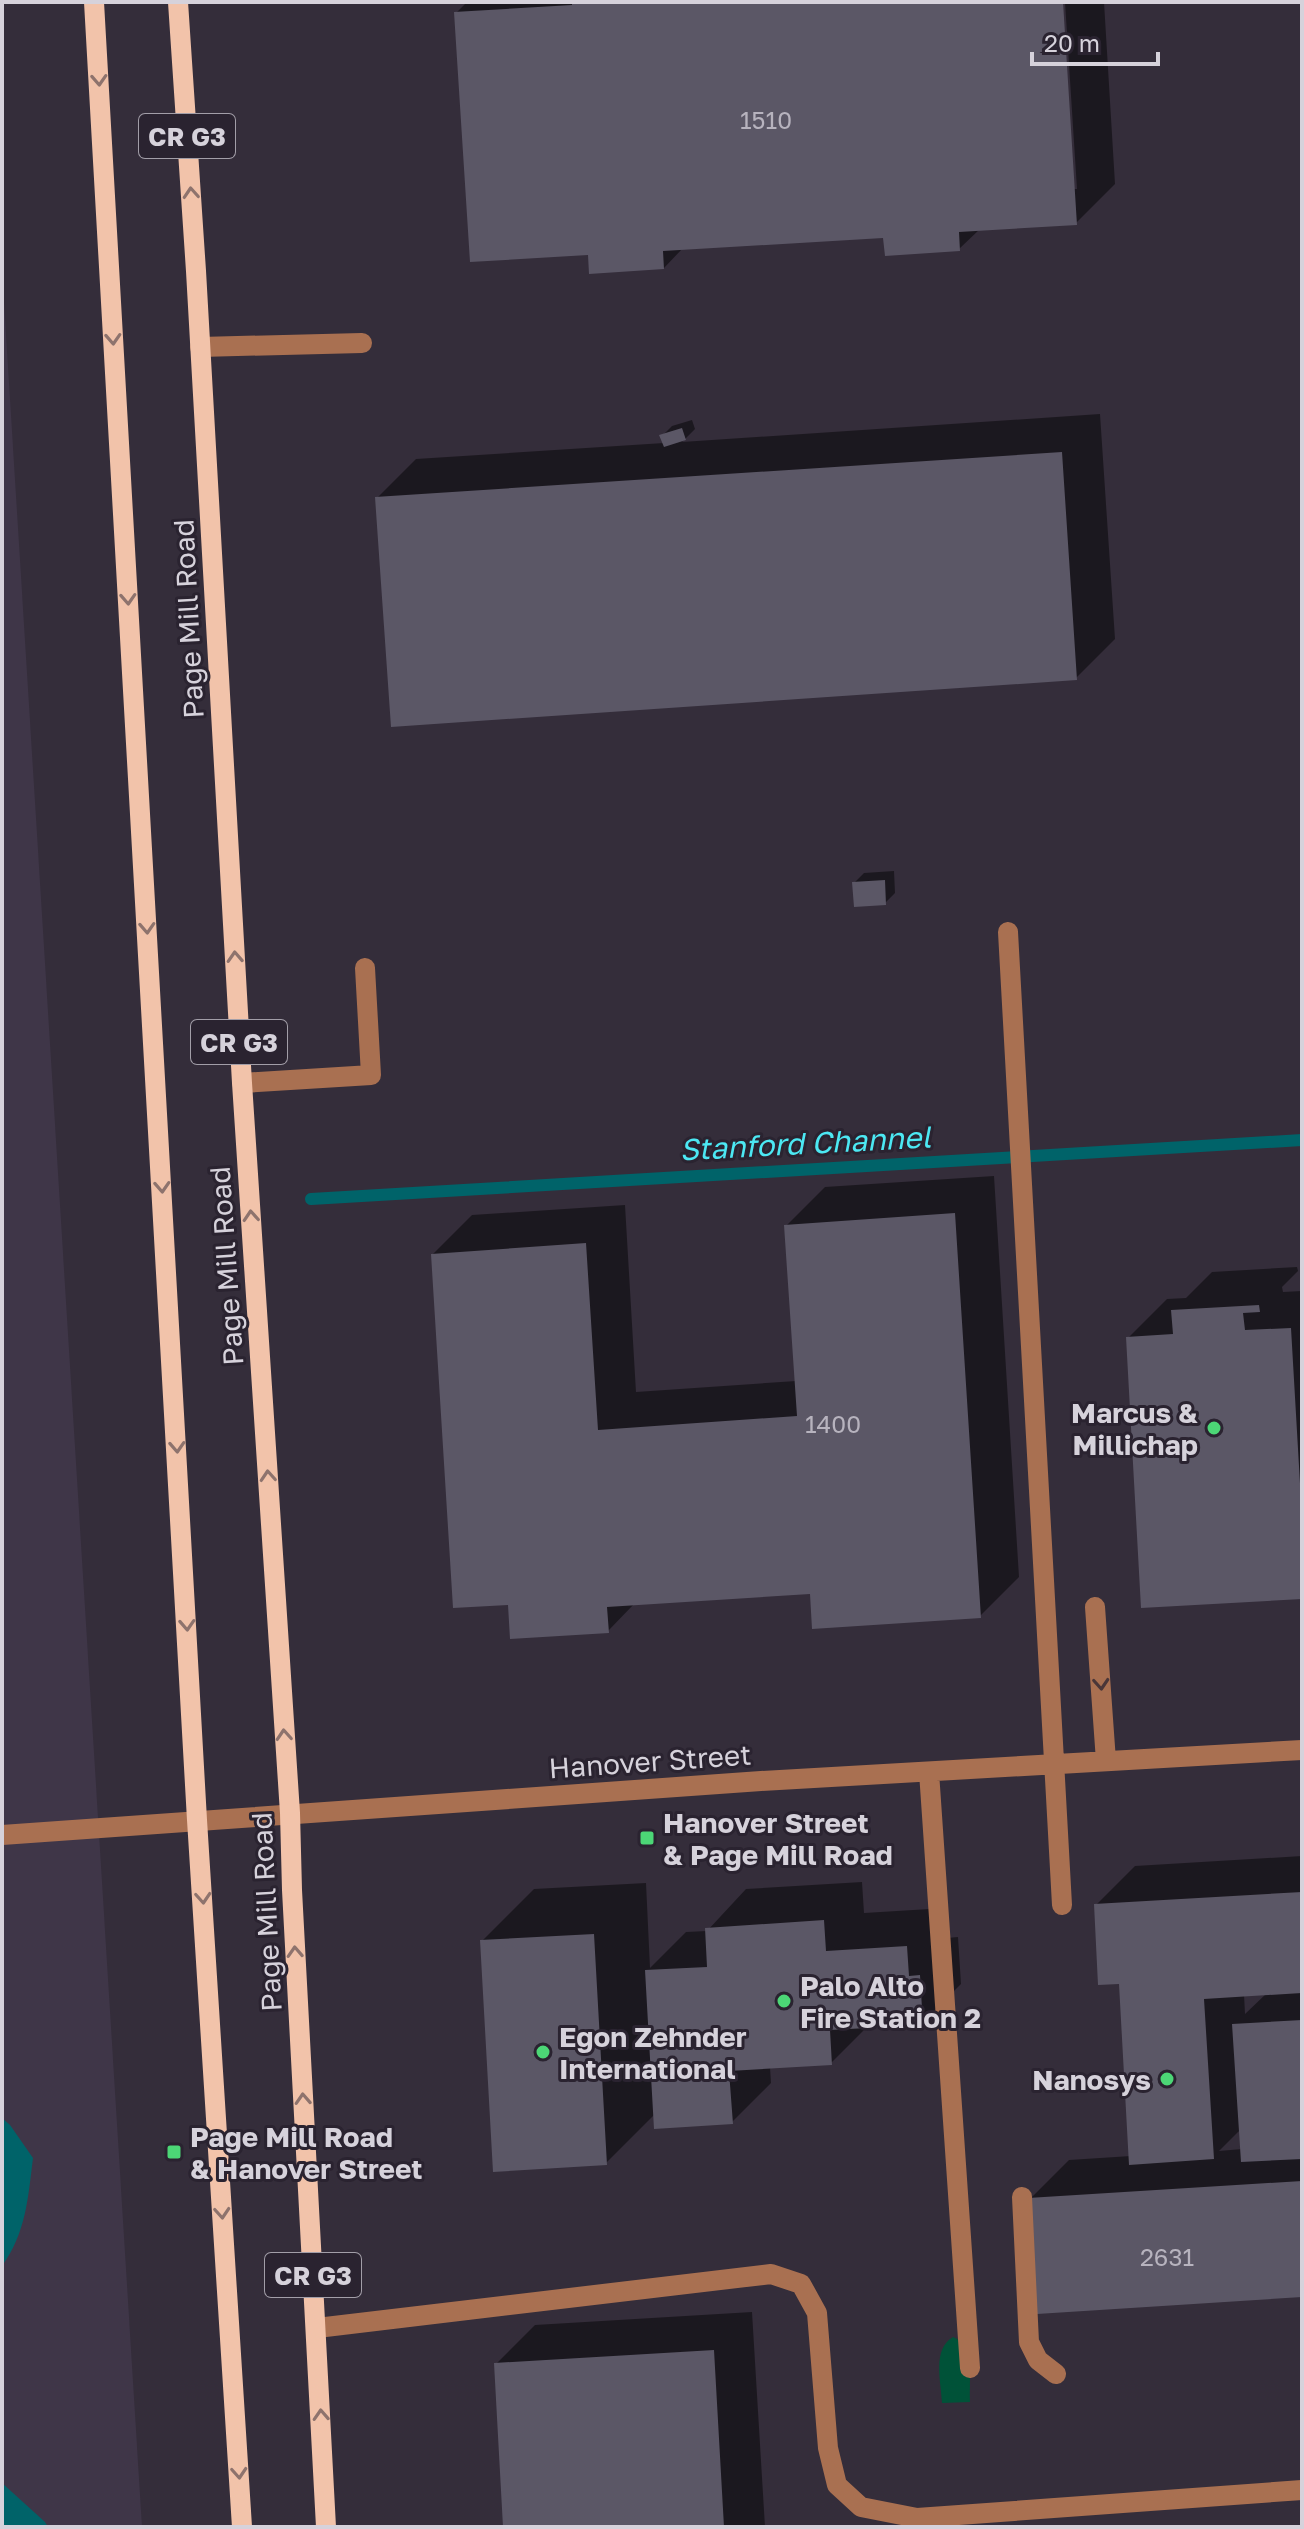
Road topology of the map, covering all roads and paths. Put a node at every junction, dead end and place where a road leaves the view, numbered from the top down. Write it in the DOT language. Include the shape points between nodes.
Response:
graph roads {
  1 [pos="94,2"];
  2 [pos="178,2"];
  3 [pos="362,343"];
  4 [pos="200,347"];
  5 [pos="1008,932"];
  6 [pos="365,968"];
  7 [pos="242,1083"];
  8 [pos="1095,1607"];
  9 [pos="1302,1750"];
  10 [pos="1106,1761"];
  11 [pos="1054,1764"];
  12 [pos="929,1772"];
  13 [pos="290,1813"];
  14 [pos="197,1820"];
  15 [pos="2,1835"];
  16 [pos="1062,1905"];
  17 [pos="1022,2197"];
  18 [pos="317,2328"];
  19 [pos="970,2368"];
  20 [pos="1056,2374"];
  21 [pos="1302,2490"];
  22 [pos="861,2517"];
  23 [pos="242,2527"];
  24 [pos="326,2527"];
  1 -- 14 [label="main road, Page Mill Road / CR G3, one-way"];
  4 -- 2 [label="main road, Page Mill Road / CR G3, one-way"];
  3 -- 4 [label="street"];
  7 -- 4 [label="main road, Page Mill Road / CR G3, one-way"];
  5 -- 11 [label="street"];
  6 -- 7 [label="street" via="371,1075"];
  13 -- 7 [label="main road, Page Mill Road / CR G3, one-way"];
  8 -- 10 [label="street, one-way"];
  9 -- 10 [label="street, Hanover Street"];
  10 -- 11 [label="street, Hanover Street"];
  11 -- 12 [label="street, Hanover Street"];
  11 -- 16 [label="street"];
  12 -- 13 [label="street, Hanover Street"];
  12 -- 19 [label="street"];
  13 -- 14 [label="street, Hanover Street"];
  18 -- 13 [label="main road, Page Mill Road / CR G3, one-way"];
  14 -- 15 [label="street, Hanover Street"];
  14 -- 23 [label="main road, Page Mill Road / CR G3, one-way"];
  17 -- 20 [label="street" via="1029,2342 1038,2360"];
  18 -- 22 [label="street" via="771,2274 801,2284 817,2313 828,2448 837,2485"];
  24 -- 18 [label="main road, Page Mill Road / CR G3, one-way"];
  21 -- 22 [label="street" via="917,2518"];
}
